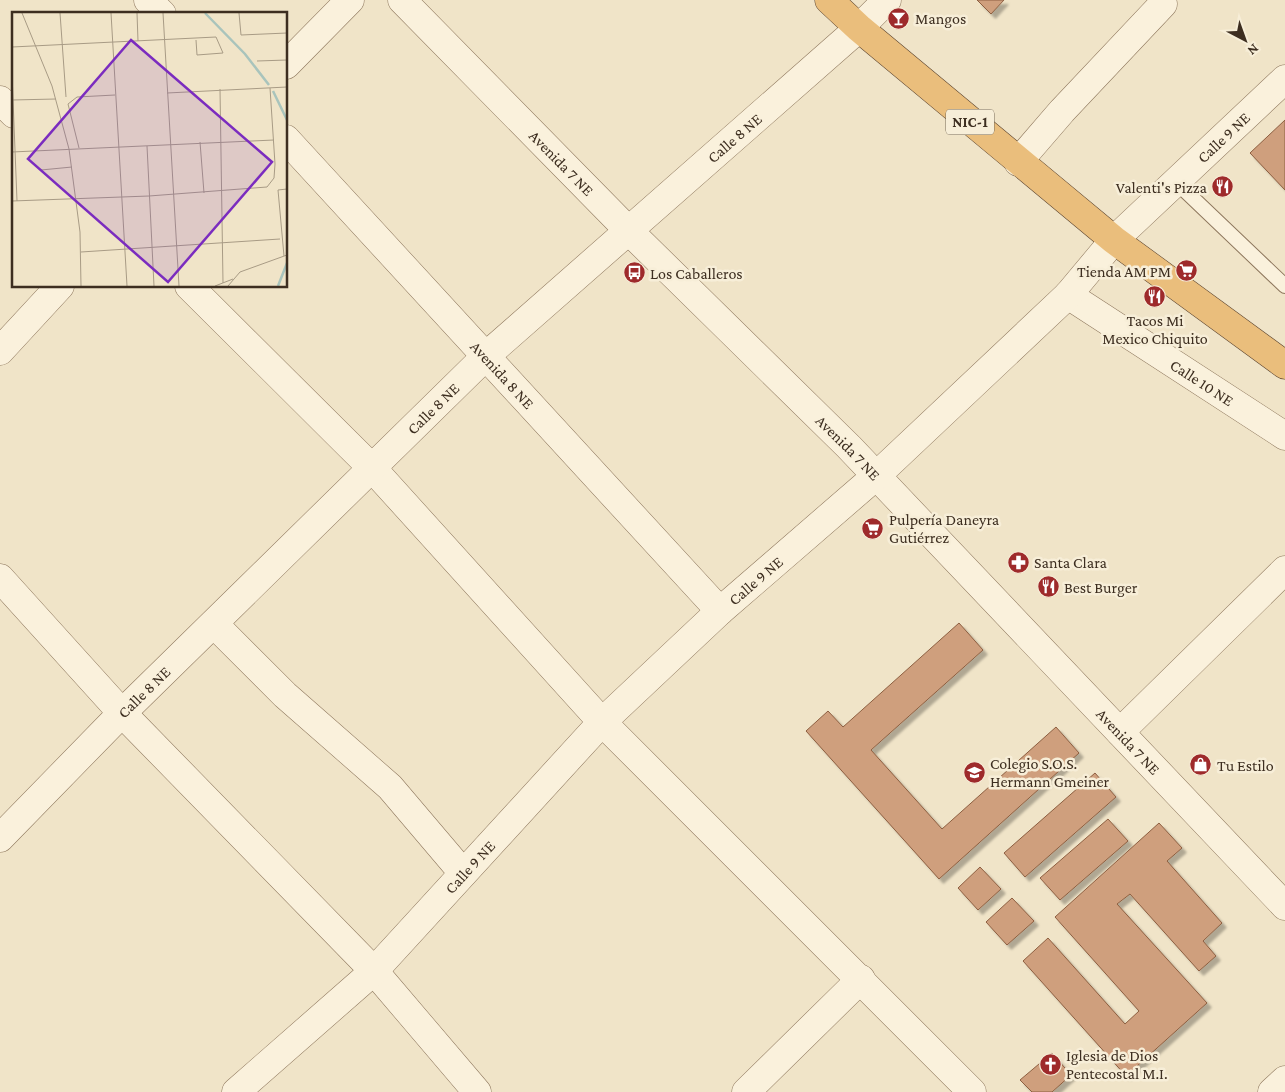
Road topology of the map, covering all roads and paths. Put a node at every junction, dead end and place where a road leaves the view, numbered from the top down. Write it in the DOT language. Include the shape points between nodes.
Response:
graph roads {
  1 [pos="148,0"];
  2 [pos="350,0"];
  3 [pos="402,0"];
  4 [pos="829,0"];
  5 [pos="886,0"];
  6 [pos="1163,4"];
  7 [pos="160,12"];
  8 [pos="859,28"];
  9 [pos="288,63"];
  10 [pos="1285,79"];
  11 [pos="0,100"];
  12 [pos="12,112"];
  13 [pos="288,141"];
  14 [pos="1018,162"];
  15 [pos="1177,183"];
  16 [pos="629,231"];
  17 [pos="1114,240"];
  18 [pos="1285,286"];
  19 [pos="58,288"];
  20 [pos="191,288"];
  21 [pos="1068,295"];
  22 [pos="0,351"];
  23 [pos="487,355"];
  24 [pos="1285,365"];
  25 [pos="1285,436"];
  26 [pos="373,469"];
  27 [pos="876,476"];
  28 [pos="1285,570"];
  29 [pos="0,578"];
  30 [pos="720,610"];
  31 [pos="214,624"];
  32 [pos="122,713"];
  33 [pos="602,722"];
  34 [pos="1120,732"];
  35 [pos="0,838"];
  36 [pos="463,873"];
  37 [pos="1281,902"];
  38 [pos="374,971"];
  39 [pos="861,979"];
  40 [pos="1285,1080"];
  41 [pos="236,1092"];
  42 [pos="477,1092"];
  43 [pos="746,1092"];
  44 [pos="972,1092"];
  45 [pos="1272,1092"];
  1 -- 7 [label="street"];
  2 -- 9 [label="street"];
  3 -- 16 [label="street, Avenida 7 NE"];
  4 -- 8 [label="highway, NIC-1"];
  5 -- 8 [label="street, Calle 8 NE"];
  6 -- 14 [label="street"];
  8 -- 14 [label="highway, NIC-1"];
  8 -- 16 [label="street, Calle 8 NE"];
  10 -- 15 [label="street, Calle 9 NE"];
  11 -- 12 [label="street"];
  13 -- 23 [label="street, Avenida 8 NE"];
  14 -- 17 [label="highway, NIC-1"];
  15 -- 17 [label="street, Calle 9 NE"];
  15 -- 18 [label="lane"];
  16 -- 23 [label="street, Calle 8 NE"];
  16 -- 27 [label="street, Avenida 7 NE"];
  17 -- 21 [label="street, Calle 9 NE"];
  17 -- 24 [label="highway, NIC-1"];
  19 -- 22 [label="street"];
  20 -- 26 [label="street"];
  21 -- 25 [label="street, Calle 10 NE"];
  21 -- 27 [label="street, Calle 9 NE"];
  23 -- 26 [label="street, Calle 8 NE"];
  23 -- 30 [label="street, Avenida 8 NE"];
  26 -- 31 [label="street, Calle 8 NE"];
  26 -- 33 [label="street"];
  27 -- 30 [label="street, Calle 9 NE"];
  27 -- 34 [label="street, Avenida 7 NE"];
  28 -- 34 [label="street"];
  29 -- 32 [label="street"];
  30 -- 33 [label="street, Calle 9 NE"];
  31 -- 32 [label="street, Calle 8 NE"];
  31 -- 36 [label="street" via="285,696 390,787"];
  32 -- 35 [label="street, Calle 8 NE"];
  32 -- 38 [label="street"];
  33 -- 36 [label="street, Calle 9 NE"];
  33 -- 39 [label="street"];
  34 -- 37 [label="street, Avenida 7 NE"];
  36 -- 38 [label="street, Calle 9 NE"];
  38 -- 41 [label="street, Calle 9 NE"];
  38 -- 42 [label="street"];
  39 -- 43 [label="street"];
  39 -- 44 [label="street"];
  40 -- 45 [label="street"];
}
